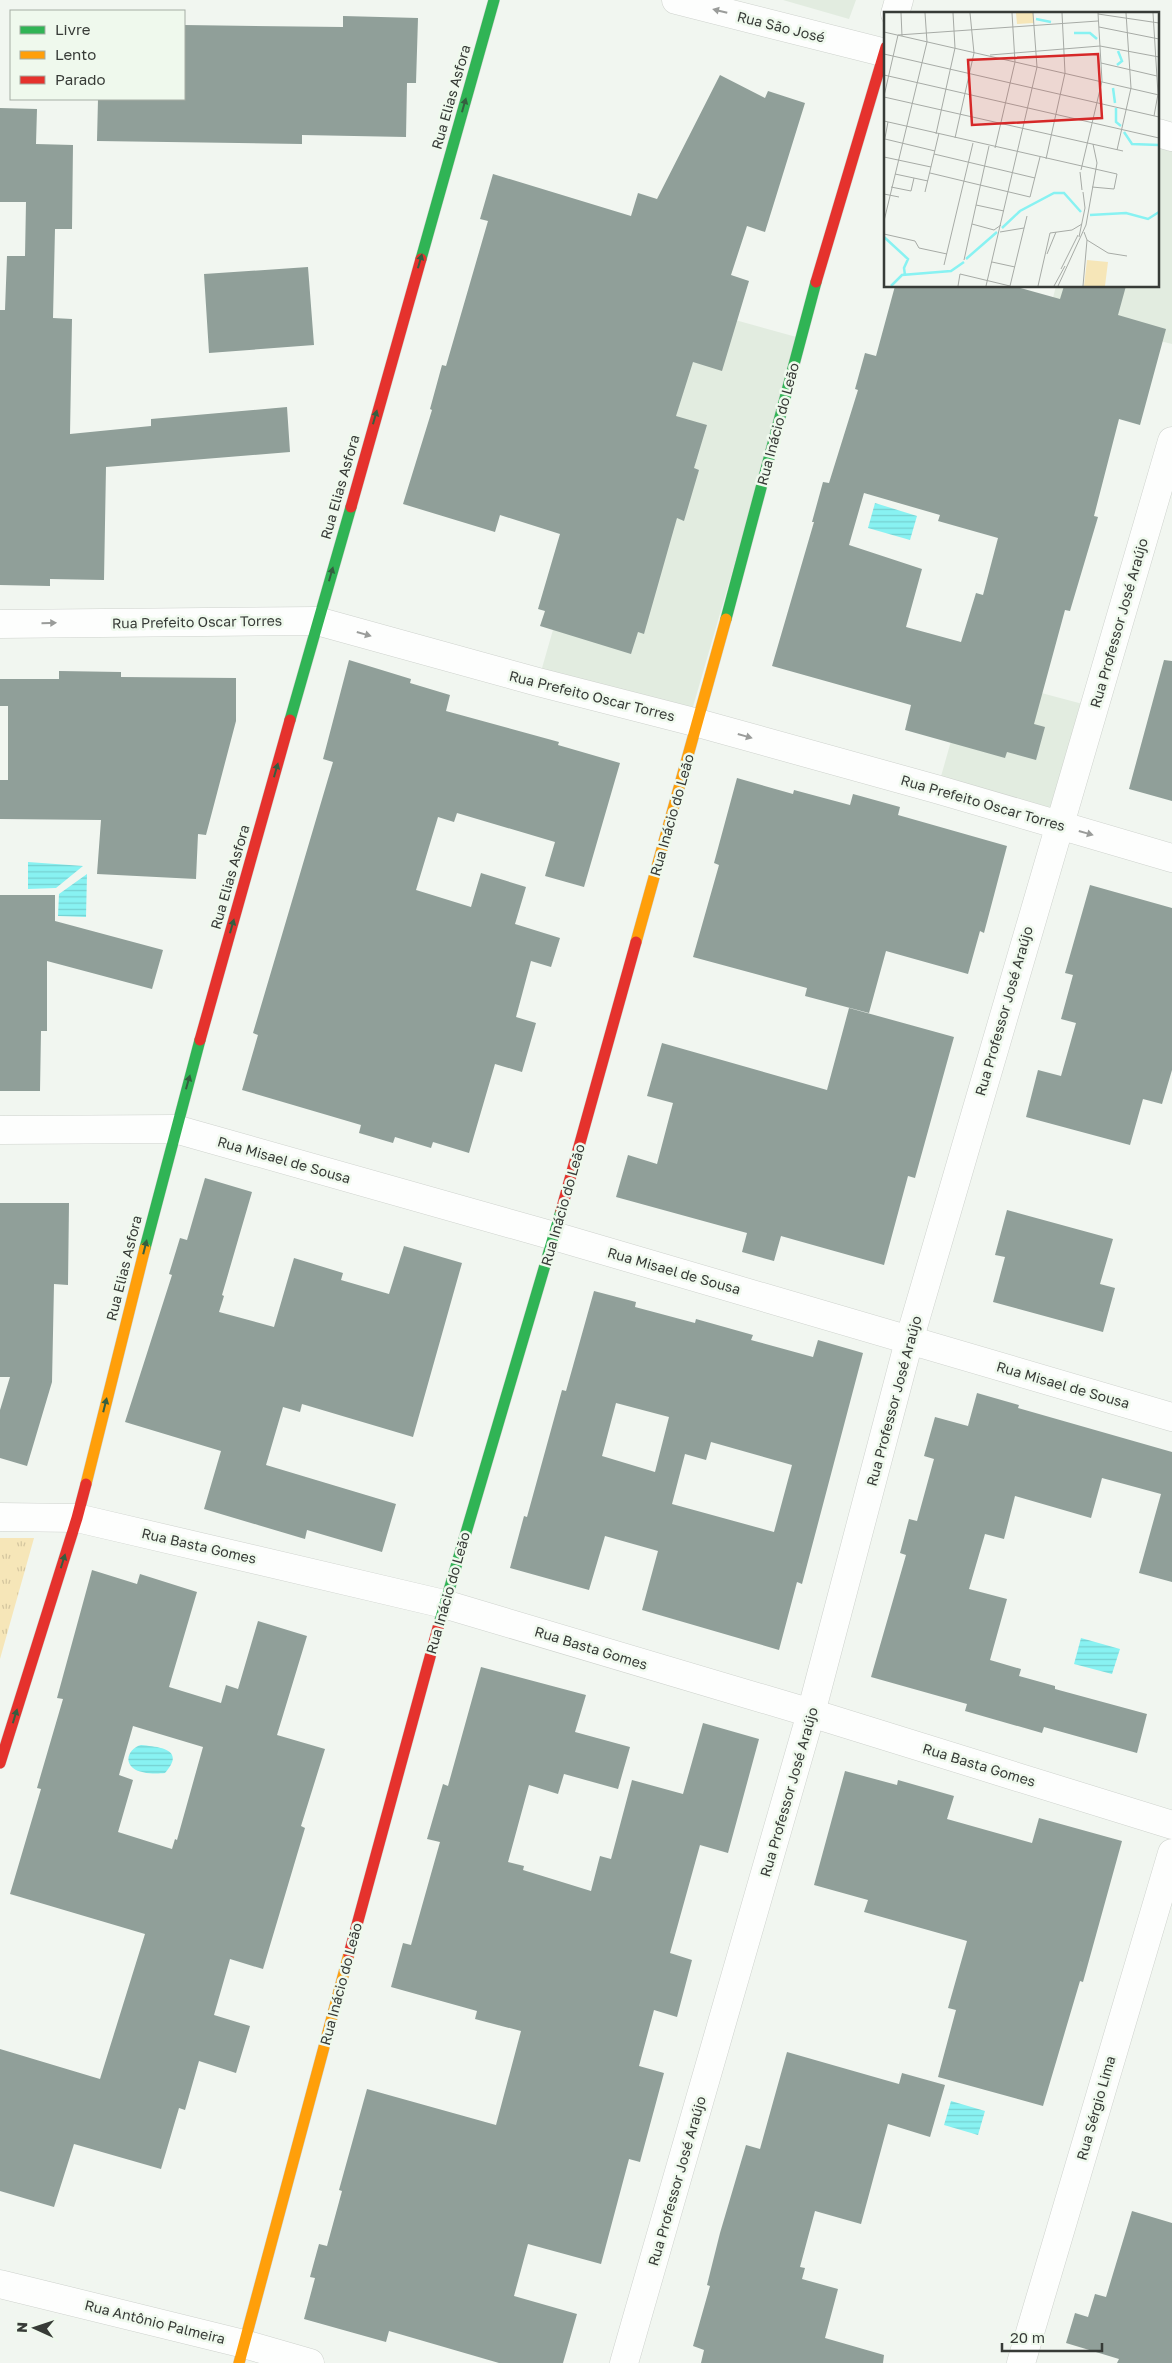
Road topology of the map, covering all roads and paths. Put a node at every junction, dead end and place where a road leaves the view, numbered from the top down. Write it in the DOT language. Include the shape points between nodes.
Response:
graph roads {
  1 [pos="494,0"];
  2 [pos="676,0"];
  3 [pos="884,51"];
  4 [pos="884,54"];
  5 [pos="1172,441"];
  6 [pos="318,620"];
  7 [pos="0,624"];
  8 [pos="698,723"];
  9 [pos="1058,825"];
  10 [pos="1172,858"];
  11 [pos="175,1129"];
  12 [pos="0,1130"];
  13 [pos="554,1236"];
  14 [pos="909,1341"];
  15 [pos="1172,1417"];
  16 [pos="0,1517"];
  17 [pos="77,1518"];
  18 [pos="444,1604"];
  19 [pos="811,1713"];
  20 [pos="0,1763"];
  21 [pos="1172,1825"];
  22 [pos="1172,1853"];
  23 [pos="0,2284"];
  24 [pos="242,2354"];
  25 [pos="310,2363"];
  26 [pos="624,2363"];
  27 [pos="1021,2363"];
  6 -- 1 [label="street, Rua Elias Asfora, one-way"];
  3 -- 2 [label="street, Rua São José, one-way"];
  4 -- 8 [label="street, Rua Inácio do Leão" via="800,338"];
  5 -- 9 [label="street, Rua Professor José Araújo"];
  7 -- 6 [label="street, Rua Prefeito Oscar Torres, one-way"];
  6 -- 8 [label="street, Rua Prefeito Oscar Torres, one-way"];
  11 -- 6 [label="street, Rua Elias Asfora, one-way"];
  8 -- 9 [label="street, Rua Prefeito Oscar Torres, one-way"];
  8 -- 13 [label="street, Rua Inácio do Leão"];
  9 -- 10 [label="street, Rua Prefeito Oscar Torres, one-way"];
  9 -- 14 [label="street, Rua Professor José Araújo"];
  11 -- 12 [label="street, Rua Misael de Sousa"];
  11 -- 13 [label="street, Rua Misael de Sousa"];
  17 -- 11 [label="street, Rua Elias Asfora, one-way"];
  13 -- 14 [label="street, Rua Misael de Sousa"];
  13 -- 18 [label="street, Rua Inácio do Leão"];
  14 -- 15 [label="street, Rua Misael de Sousa"];
  14 -- 19 [label="street, Rua Professor José Araújo"];
  16 -- 17 [label="street, Rua Basta Gomes"];
  17 -- 18 [label="street, Rua Basta Gomes"];
  20 -- 17 [label="street, Rua Elias Asfora, one-way"];
  18 -- 19 [label="street, Rua Basta Gomes"];
  18 -- 24 [label="street, Rua Inácio do Leão"];
  19 -- 21 [label="street, Rua Basta Gomes"];
  19 -- 26 [label="street, Rua Professor José Araújo"];
  22 -- 27 [label="street, Rua Sérgio Lima"];
  23 -- 24 [label="street, Rua Antônio Palmeira"];
  24 -- 25 [label="street, Rua Antônio Palmeira"];
}
